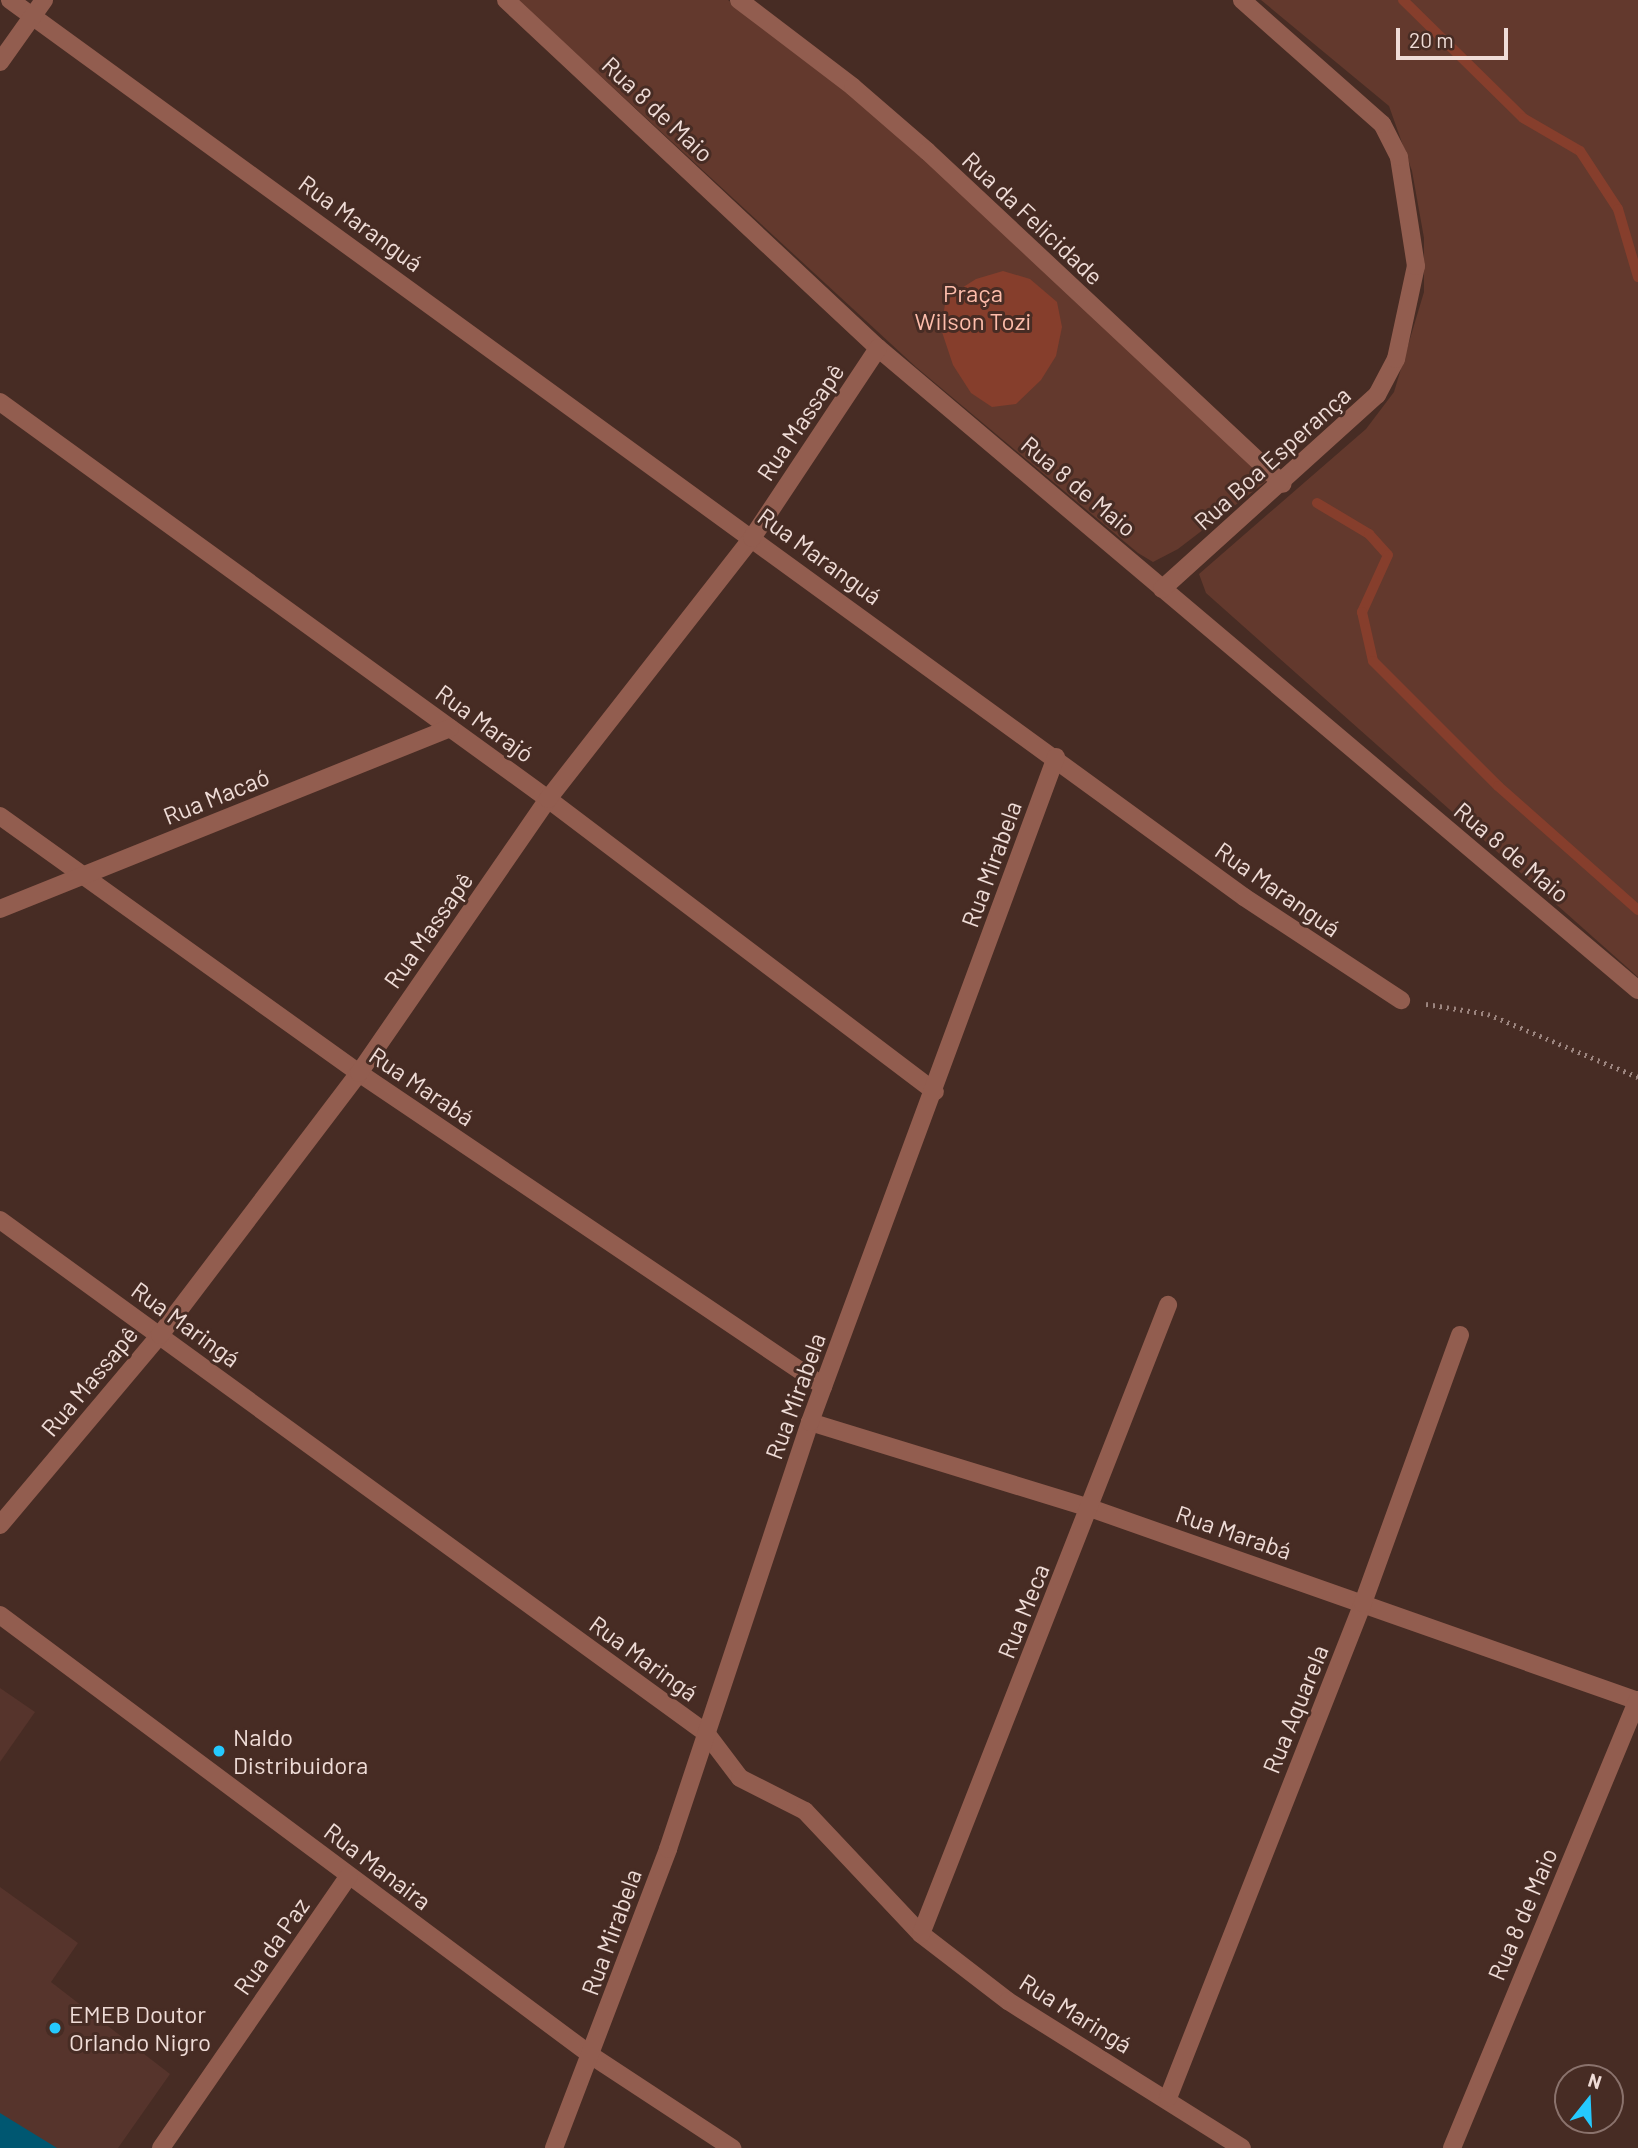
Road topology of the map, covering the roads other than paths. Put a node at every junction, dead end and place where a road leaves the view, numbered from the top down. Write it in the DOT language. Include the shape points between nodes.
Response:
graph roads {
  1 [pos="10,0"];
  2 [pos="44,0"];
  3 [pos="506,0"];
  4 [pos="738,0"];
  5 [pos="1242,0"];
  6 [pos="33,16"];
  7 [pos="0,62"];
  8 [pos="878,348"];
  9 [pos="0,402"];
  10 [pos="1283,484"];
  11 [pos="752,538"];
  12 [pos="1162,589"];
  13 [pos="450,728"];
  14 [pos="1056,757"];
  15 [pos="548,799"];
  16 [pos="0,816"];
  17 [pos="85,875"];
  18 [pos="0,909"];
  19 [pos="1638,990"];
  20 [pos="1401,1000"];
  21 [pos="359,1073"];
  22 [pos="935,1092"];
  23 [pos="0,1220"];
  24 [pos="1168,1304"];
  25 [pos="160,1335"];
  26 [pos="1460,1335"];
  27 [pos="823,1387"];
  28 [pos="810,1422"];
  29 [pos="1090,1508"];
  30 [pos="0,1525"];
  31 [pos="1363,1604"];
  32 [pos="0,1615"];
  33 [pos="1638,1700"];
  34 [pos="706,1733"];
  35 [pos="349,1875"];
  36 [pos="921,1934"];
  37 [pos="592,2056"];
  38 [pos="1168,2098"];
  39 [pos="162,2148"];
  40 [pos="554,2148"];
  41 [pos="732,2148"];
  42 [pos="1242,2148"];
  43 [pos="1451,2148"];
  1 -- 6 [label="street, Rua Maranguá"];
  2 -- 6 [label="street"];
  3 -- 8 [label="street, Rua 8 de Maio"];
  4 -- 10 [label="street, Rua da Felicidade" via="853,87 927,151"];
  5 -- 10 [label="street, Rua Boa Esperança" via="1382,124 1399,157 1416,266 1396,359 1377,395"];
  6 -- 7 [label="street"];
  6 -- 11 [label="street, Rua Maranguá"];
  8 -- 11 [label="street, Rua Massapê"];
  8 -- 12 [label="street, Rua 8 de Maio"];
  9 -- 13 [label="street, Rua Marajó"];
  10 -- 12 [label="street, Rua Boa Esperança"];
  11 -- 14 [label="street, Rua Maranguá"];
  11 -- 15 [label="street, Rua Massapê"];
  12 -- 19 [label="street, Rua 8 de Maio"];
  13 -- 15 [label="street, Rua Marajó"];
  13 -- 17 [label="street, Rua Macaó"];
  14 -- 20 [label="street, Rua Maranguá" via="1244,898"];
  14 -- 22 [label="street, Rua Mirabela"];
  15 -- 21 [label="street, Rua Massapê"];
  15 -- 22 [label="street, Rua Marajó"];
  16 -- 17 [label="street, Rua Marabá"];
  17 -- 18 [label="street, Rua Macaó"];
  17 -- 21 [label="street, Rua Marabá"];
  21 -- 25 [label="street, Rua Massapê"];
  21 -- 27 [label="street, Rua Marabá"];
  22 -- 27 [label="street, Rua Mirabela"];
  23 -- 25 [label="street, Rua Maringá"];
  24 -- 29 [label="street, Rua Meca"];
  25 -- 30 [label="street, Rua Massapê"];
  25 -- 34 [label="street, Rua Maringá"];
  26 -- 31 [label="street, Rua Aquarela"];
  27 -- 28 [label="street, Rua Mirabela"];
  28 -- 29 [label="street, Rua Marabá"];
  28 -- 34 [label="street, Rua Mirabela"];
  29 -- 31 [label="street, Rua Marabá"];
  29 -- 36 [label="street, Rua Meca"];
  31 -- 33 [label="street, Rua Marabá"];
  31 -- 38 [label="street, Rua Aquarela"];
  32 -- 35 [label="street, Rua Manaira"];
  33 -- 43 [label="street, Rua 8 de Maio"];
  34 -- 36 [label="street, Rua Maringá" via="740,1778 806,1811"];
  34 -- 37 [label="street, Rua Mirabela"];
  35 -- 37 [label="street, Rua Manaira"];
  35 -- 39 [label="street, Rua da Paz"];
  36 -- 38 [label="street, Rua Maringá" via="1008,2001"];
  37 -- 40 [label="street, Rua Mirabela"];
  37 -- 41 [label="street, Rua Manaira"];
  38 -- 42 [label="street, Rua Maringá"];
}
